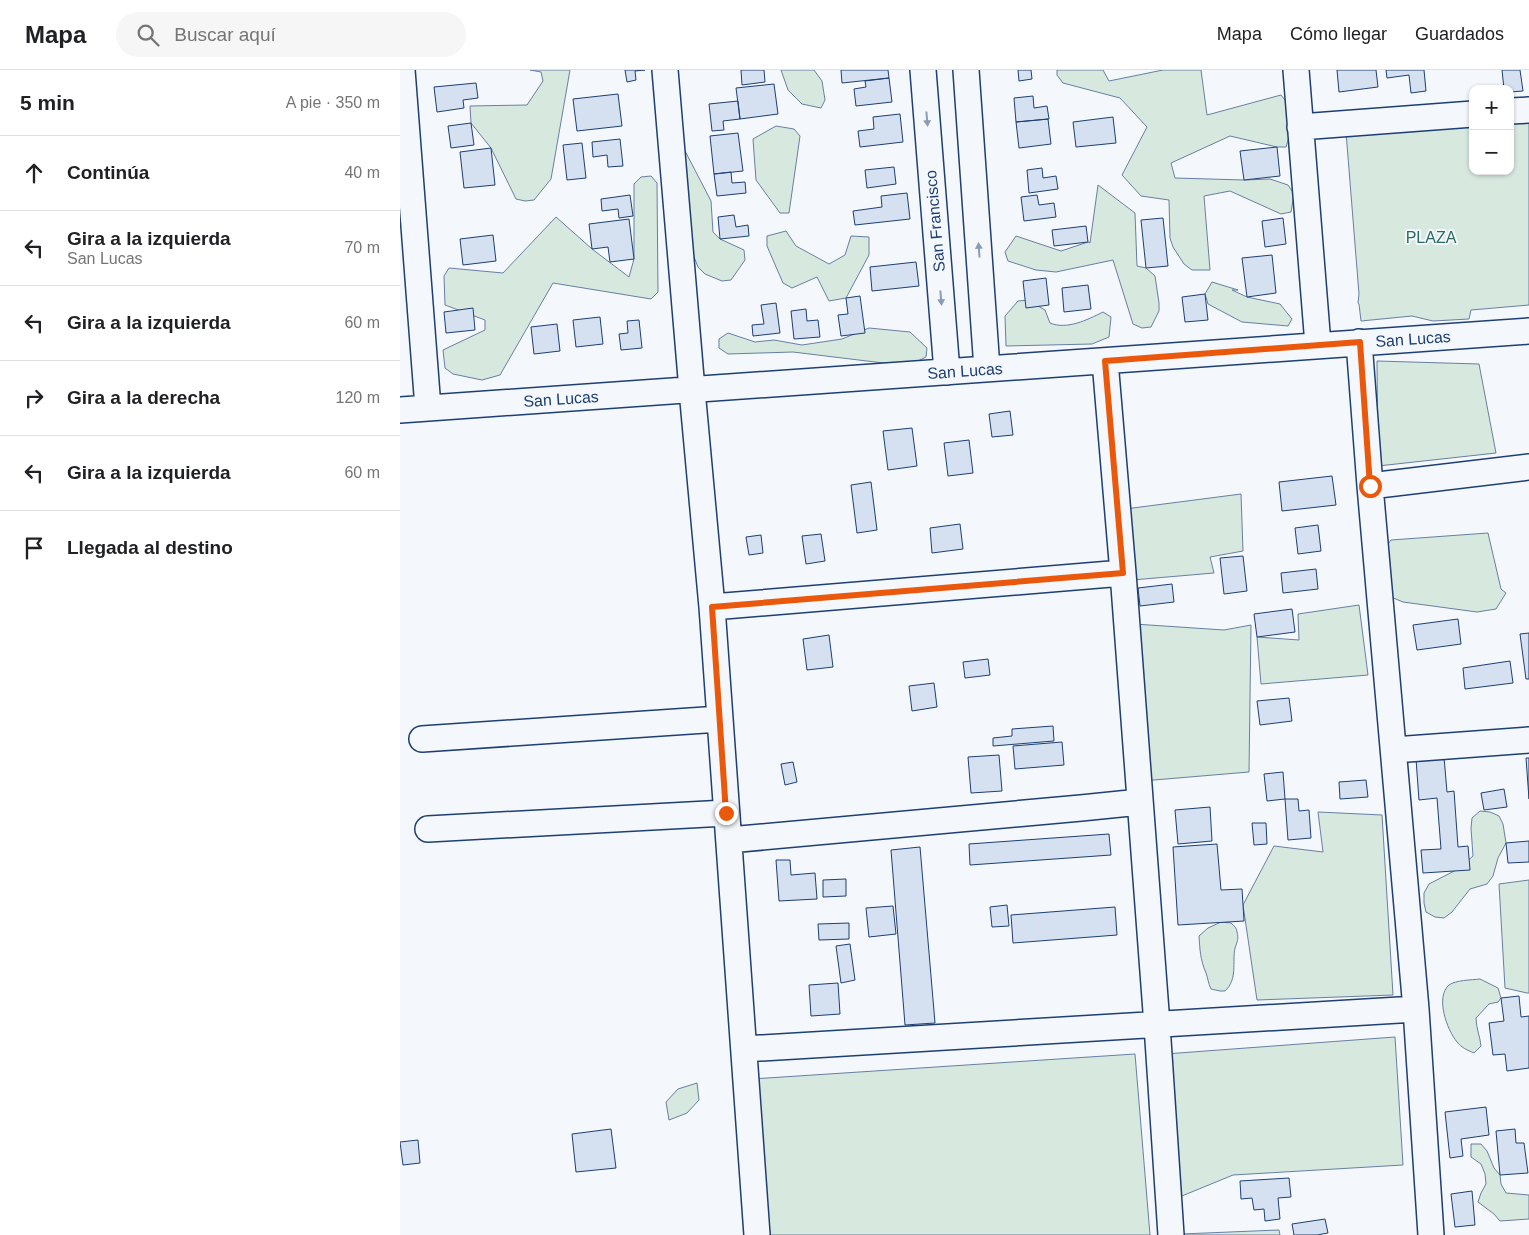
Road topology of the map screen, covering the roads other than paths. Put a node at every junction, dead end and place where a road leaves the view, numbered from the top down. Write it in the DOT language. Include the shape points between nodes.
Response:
graph roads {
  1 [pos="402,70"];
  2 [pos="665,70"];
  3 [pos="923,70"];
  4 [pos="966,70"];
  5 [pos="1296,70"];
  6 [pos="1529,110"];
  7 [pos="1514,111"];
  8 [pos="1469,114"];
  9 [pos="1300,127"];
  10 [pos="1529,330"];
  11 [pos="1360,342"];
  12 [pos="1318,345"];
  13 [pos="1105,361"];
  14 [pos="987,369"];
  15 [pos="947,372"];
  16 [pos="692,390"];
  17 [pos="428,408"];
  18 [pos="400,410"];
  19 [pos="1529,467"];
  20 [pos="1370,486"];
  21 [pos="1123,573"];
  22 [pos="712,607"];
  23 [pos="720,719"];
  24 [pos="422,739"];
  25 [pos="1529,740"];
  26 [pos="1394,750"];
  27 [pos="1140,802"];
  28 [pos="726,813"];
  29 [pos="428,829"];
  30 [pos="729,840"];
  31 [pos="1416,1009"];
  32 [pos="1157,1024"];
  33 [pos="744,1049"];
  34 [pos="757,1235"];
  35 [pos="1171,1235"];
  36 [pos="1431,1235"];
  1 -- 17 [label="street"];
  2 -- 16 [label="street"];
  3 -- 15 [label="street, San Francisco, one-way"];
  14 -- 4 [label="street, one-way"];
  5 -- 9 [label="street"];
  6 -- 7 [label="street"];
  8 -- 9 [label="street"];
  9 -- 12 [label="street"];
  10 -- 11 [label="street, San Lucas"];
  11 -- 12 [label="street, San Lucas"];
  11 -- 20 [label="street"];
  12 -- 13 [label="street, San Lucas"];
  13 -- 14 [label="street, San Lucas"];
  13 -- 21 [label="street"];
  14 -- 15 [label="street, San Lucas"];
  15 -- 16 [label="street, San Lucas"];
  16 -- 17 [label="street, San Lucas"];
  16 -- 22 [label="street"];
  17 -- 18 [label="street, San Lucas"];
  19 -- 20 [label="street"];
  20 -- 26 [label="street"];
  21 -- 22 [label="street"];
  21 -- 27 [label="street"];
  22 -- 23 [label="street"];
  23 -- 24 [label="street"];
  23 -- 28 [label="street"];
  25 -- 26 [label="street"];
  26 -- 31 [label="street"];
  27 -- 30 [label="street"];
  27 -- 32 [label="street"];
  28 -- 29 [label="street"];
  28 -- 30 [label="street"];
  30 -- 33 [label="street"];
  31 -- 32 [label="street"];
  31 -- 36 [label="street"];
  32 -- 33 [label="street"];
  32 -- 35 [label="street"];
  33 -- 34 [label="street"];
}
